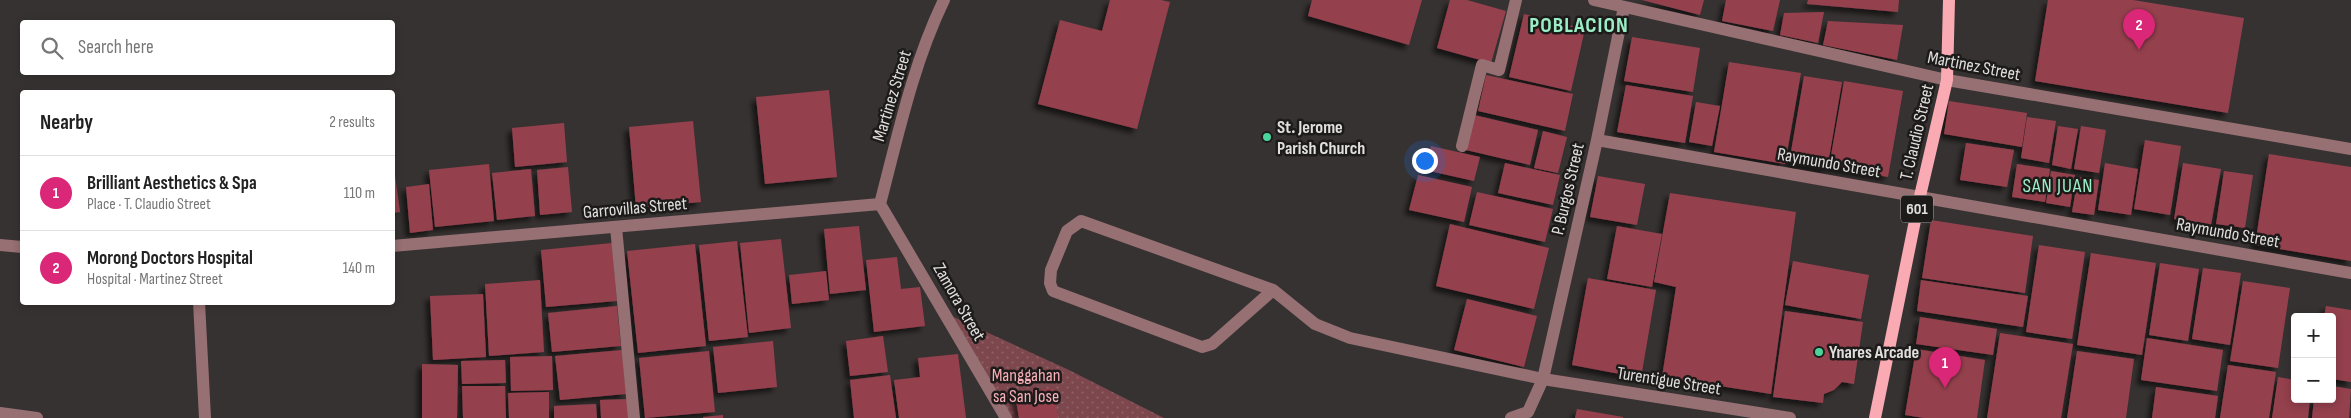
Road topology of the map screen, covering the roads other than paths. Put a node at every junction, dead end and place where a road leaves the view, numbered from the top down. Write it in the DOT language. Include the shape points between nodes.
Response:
graph roads {
  1 [pos="944,0"];
  2 [pos="1516,0"];
  3 [pos="1594,0"];
  4 [pos="1949,0"];
  5 [pos="1624,7"];
  6 [pos="1947,80"];
  7 [pos="1597,140"];
  8 [pos="1462,146"];
  9 [pos="2351,149"];
  10 [pos="1920,196"];
  11 [pos="880,204"];
  12 [pos="616,227"];
  13 [pos="0,245"];
  14 [pos="395,246"];
  15 [pos="20,247"];
  16 [pos="2351,272"];
  17 [pos="1273,290"];
  18 [pos="199,305"];
  19 [pos="1543,379"];
  20 [pos="0,413"];
  21 [pos="37,418"];
  22 [pos="204,418"];
  23 [pos="634,418"];
  24 [pos="1006,418"];
  25 [pos="1511,418"];
  26 [pos="1790,418"];
  27 [pos="1875,418"];
  1 -- 11 [label="street, Martinez Street" via="904,108"];
  2 -- 8 [label="street" via="1499,70 1482,65"];
  3 -- 5 [label="street, Martinez Street"];
  4 -- 6 [label="main road, T. Claudio Street / 601"];
  5 -- 6 [label="street, Martinez Street"];
  5 -- 7 [label="street, P. Burgos Street"];
  6 -- 9 [label="street, Martinez Street"];
  6 -- 10 [label="main road, T. Claudio Street / 601"];
  7 -- 10 [label="street, Raymundo Street"];
  7 -- 19 [label="street, P. Burgos Street"];
  10 -- 16 [label="street, Raymundo Street"];
  10 -- 27 [label="main road, T. Claudio Street / 601"];
  11 -- 12 [label="street, Garrovillas Street"];
  11 -- 24 [label="street, Zamora Street"];
  12 -- 14 [label="street, Garrovillas Street"];
  12 -- 23 [label="street"];
  13 -- 15 [label="street"];
  17 -- 17 [label="street, Turentigue Street" via="1206,347 1053,292 1049,277 1067,231 1081,221"];
  17 -- 19 [label="street, Turentigue Street" via="1315,324 1350,338"];
  18 -- 22 [label="street"];
  19 -- 25 [label="street, P. Burgos Street" via="1528,412"];
  19 -- 26 [label="street, Turentigue Street"];
  20 -- 21 [label="street"];
}
